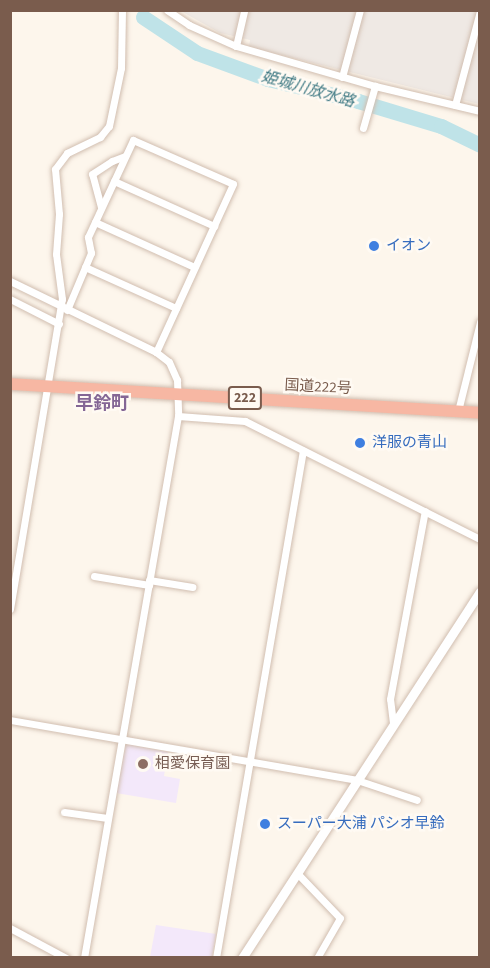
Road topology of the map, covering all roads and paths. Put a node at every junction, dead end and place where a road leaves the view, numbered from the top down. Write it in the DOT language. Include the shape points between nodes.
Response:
graph roads {
  1 [pos="122,10"];
  2 [pos="167,10"];
  3 [pos="244,10"];
  4 [pos="360,10"];
  5 [pos="480,11"];
  6 [pos="236,46"];
  7 [pos="342,77"];
  8 [pos="375,86"];
  9 [pos="455,105"];
  10 [pos="480,111"];
  11 [pos="363,128"];
  12 [pos="125,156"];
  13 [pos="114,181"];
  14 [pos="101,207"];
  15 [pos="95,222"];
  16 [pos="214,226"];
  17 [pos="85,267"];
  18 [pos="194,267"];
  19 [pos="10,281"];
  20 [pos="10,299"];
  21 [pos="64,308"];
  22 [pos="176,308"];
  23 [pos="480,322"];
  24 [pos="59,324"];
  25 [pos="156,352"];
  26 [pos="10,384"];
  27 [pos="49,387"];
  28 [pos="177,395"];
  29 [pos="458,411"];
  30 [pos="480,413"];
  31 [pos="178,416"];
  32 [pos="303,450"];
  33 [pos="425,511"];
  34 [pos="480,539"];
  35 [pos="94,576"];
  36 [pos="149,583"];
  37 [pos="192,587"];
  38 [pos="480,591"];
  39 [pos="10,609"];
  40 [pos="10,720"];
  41 [pos="393,723"];
  42 [pos="122,740"];
  43 [pos="249,762"];
  44 [pos="357,780"];
  45 [pos="417,800"];
  46 [pos="64,812"];
  47 [pos="108,818"];
  48 [pos="297,873"];
  49 [pos="10,928"];
  50 [pos="66,957"];
  51 [pos="84,957"];
  52 [pos="216,957"];
  53 [pos="242,957"];
  54 [pos="317,957"];
  1 -- 21 [label="street" via="121,68 109,126 100,137 67,153 55,169 59,214 56,254"];
  2 -- 6 [label="street" via="189,25"];
  3 -- 6 [label="street"];
  4 -- 7 [label="street"];
  5 -- 9 [label="street"];
  6 -- 7 [label="street"];
  7 -- 8 [label="street"];
  8 -- 9 [label="street"];
  8 -- 11 [label="street"];
  9 -- 10 [label="street"];
  12 -- 13 [label="street"];
  12 -- 14 [label="street" via="92,174"];
  12 -- 16 [label="street" via="133,140 233,184"];
  13 -- 14 [label="street"];
  13 -- 16 [label="street"];
  14 -- 15 [label="street"];
  15 -- 17 [label="street" via="88,237 91,253"];
  15 -- 18 [label="street"];
  16 -- 18 [label="street"];
  17 -- 21 [label="street"];
  17 -- 22 [label="street"];
  18 -- 22 [label="street"];
  19 -- 21 [label="street"];
  20 -- 24 [label="street"];
  21 -- 24 [label="street"];
  21 -- 25 [label="street"];
  22 -- 25 [label="street"];
  23 -- 29 [label="street"];
  24 -- 27 [label="street"];
  25 -- 28 [label="street" via="169,362 177,380"];
  26 -- 27 [label="highway, 国道222号 / 222"];
  27 -- 28 [label="highway, 国道222号 / 222"];
  27 -- 39 [label="street"];
  28 -- 29 [label="highway, 国道222号 / 222"];
  28 -- 31 [label="street"];
  29 -- 30 [label="highway, 国道222号 / 222"];
  31 -- 32 [label="street" via="245,421"];
  31 -- 36 [label="street"];
  32 -- 33 [label="street"];
  32 -- 43 [label="street"];
  33 -- 34 [label="street"];
  33 -- 41 [label="street" via="390,699"];
  35 -- 36 [label="street"];
  36 -- 37 [label="street"];
  36 -- 42 [label="street"];
  38 -- 41 [label="street"];
  40 -- 42 [label="street"];
  41 -- 44 [label="street"];
  42 -- 43 [label="street"];
  42 -- 47 [label="street"];
  43 -- 44 [label="street"];
  43 -- 52 [label="street"];
  44 -- 45 [label="street"];
  44 -- 48 [label="street"];
  46 -- 47 [label="street"];
  47 -- 51 [label="street"];
  48 -- 53 [label="street"];
  48 -- 54 [label="street" via="340,918"];
  49 -- 50 [label="street"];
}
